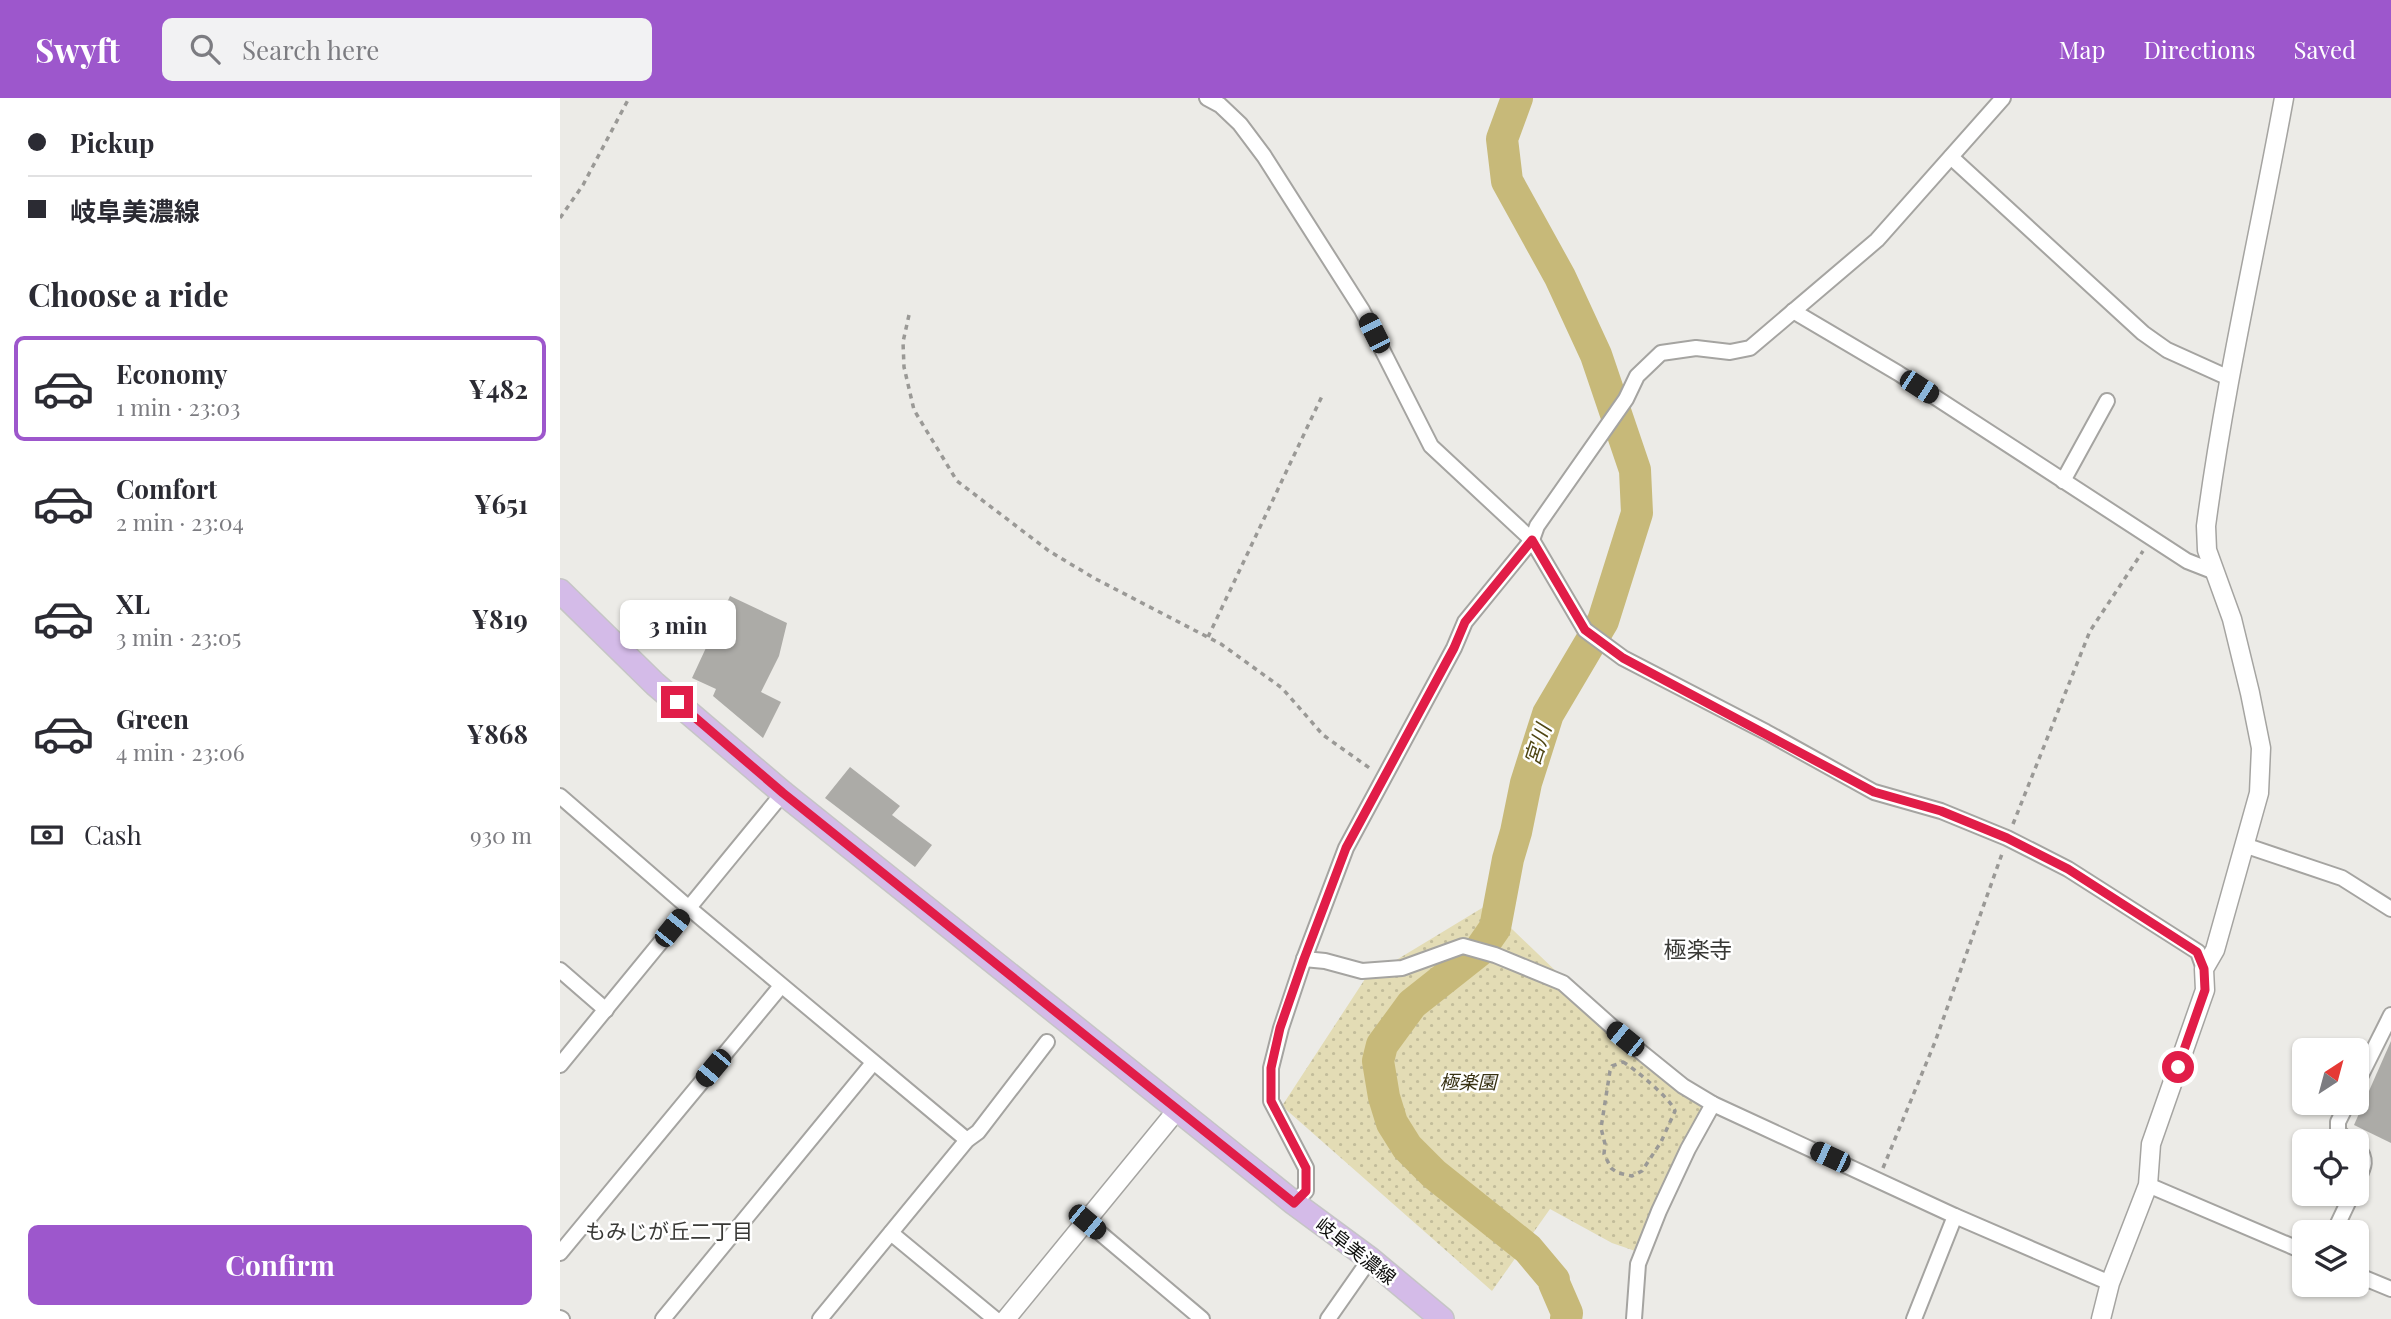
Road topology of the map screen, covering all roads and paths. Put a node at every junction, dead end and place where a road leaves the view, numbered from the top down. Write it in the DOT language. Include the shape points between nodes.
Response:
graph roads {
  1 [pos="629,98"];
  2 [pos="1207,98"];
  3 [pos="2003,98"];
  4 [pos="2284,98"];
  5 [pos="1951,157"];
  6 [pos="560,218"];
  7 [pos="1793,311"];
  8 [pos="909,315"];
  9 [pos="2230,378"];
  10 [pos="1323,394"];
  11 [pos="2107,401"];
  12 [pos="2063,481"];
  13 [pos="2152,538"];
  14 [pos="1532,540"];
  15 [pos="2215,572"];
  16 [pos="560,592"];
  17 [pos="1208,637"];
  18 [pos="1383,778"];
  19 [pos="783,793"];
  20 [pos="560,796"];
  21 [pos="2007,838"];
  22 [pos="2245,845"];
  23 [pos="689,908"];
  24 [pos="2391,909"];
  25 [pos="1304,959"];
  26 [pos="2204,969"];
  27 [pos="560,970"];
  28 [pos="781,986"];
  29 [pos="606,1010"];
  30 [pos="2391,1015"];
  31 [pos="1047,1042"];
  32 [pos="2370,1057"];
  33 [pos="873,1063"];
  34 [pos="1627,1063"];
  35 [pos="560,1065"];
  36 [pos="1713,1104"];
  37 [pos="1177,1110"];
  38 [pos="967,1140"];
  39 [pos="1878,1180"];
  40 [pos="2148,1185"];
  41 [pos="1294,1203"];
  42 [pos="1955,1216"];
  43 [pos="1087,1222"];
  44 [pos="891,1233"];
  45 [pos="2292,1246"];
  46 [pos="560,1253"];
  47 [pos="1370,1259"];
  48 [pos="2369,1280"];
  49 [pos="2110,1283"];
  50 [pos="2391,1289"];
  51 [pos="663,1319"];
  52 [pos="820,1319"];
  53 [pos="995,1319"];
  54 [pos="1006,1319"];
  55 [pos="1202,1319"];
  56 [pos="1328,1319"];
  57 [pos="1441,1319"];
  58 [pos="1634,1319"];
  59 [pos="1914,1319"];
  60 [pos="2101,1319"];
  1 -- 6 [label="path"];
  2 -- 14 [label="street" via="1240,124 1264,156 1362,310 1431,446"];
  3 -- 5 [label="street"];
  4 -- 9 [label="street"];
  5 -- 7 [label="street" via="1877,240"];
  5 -- 9 [label="street" via="2143,333 2167,350"];
  7 -- 12 [label="street"];
  7 -- 14 [label="street" via="1750,348 1661,353 1637,376"];
  8 -- 17 [label="path" via="904,367 914,410 957,481 1049,551"];
  9 -- 15 [label="street" via="2206,526 2207,550"];
  10 -- 17 [label="path"];
  11 -- 12 [label="street"];
  12 -- 13 [label="street"];
  13 -- 15 [label="street"];
  13 -- 21 [label="path" via="2090,631"];
  14 -- 18 [label="street" via="1465,622"];
  14 -- 21 [label="street" via="1585,630 1623,658 1874,792 1941,811"];
  15 -- 22 [label="street" via="2232,619 2261,748 2259,793"];
  16 -- 19 [label="main road, 岐阜美濃線" via="655,684"];
  17 -- 18 [label="path" via="1282,688 1323,735"];
  18 -- 25 [label="street" via="1346,848"];
  19 -- 23 [label="street"];
  19 -- 37 [label="main road, 岐阜美濃線"];
  20 -- 23 [label="street"];
  21 -- 26 [label="street" via="2068,869 2161,927 2197,952"];
  21 -- 39 [label="path" via="1940,1031"];
  22 -- 24 [label="street" via="2342,878"];
  22 -- 26 [label="street" via="2215,950"];
  23 -- 28 [label="street"];
  23 -- 29 [label="street"];
  25 -- 36 [label="street" via="1362,971 1402,968 1463,946 1496,955 1563,983 1682,1086"];
  25 -- 41 [label="street" via="1271,1068 1271,1101 1306,1168 1306,1191"];
  26 -- 40 [label="street" via="2205,990 2151,1144"];
  27 -- 29 [label="street"];
  28 -- 33 [label="street"];
  28 -- 46 [label="street"];
  29 -- 35 [label="street"];
  30 -- 32 [label="street"];
  31 -- 38 [label="street"];
  33 -- 38 [label="street"];
  33 -- 51 [label="street"];
  34 -- 34 [label="path" via="1612,1066 1601,1128 1611,1168 1632,1176 1642,1171 1654,1154 1675,1111 1664,1094"];
  36 -- 39 [label="street"];
  36 -- 58 [label="street" via="1668,1191 1638,1264"];
  37 -- 41 [label="main road, 岐阜美濃線"];
  37 -- 43 [label="street"];
  38 -- 44 [label="street"];
  39 -- 42 [label="street"];
  40 -- 45 [label="street"];
  40 -- 49 [label="street"];
  41 -- 47 [label="main road, 岐阜美濃線"];
  42 -- 49 [label="street"];
  42 -- 59 [label="street"];
  43 -- 54 [label="street"];
  43 -- 55 [label="street"];
  44 -- 52 [label="street"];
  44 -- 53 [label="street"];
  47 -- 56 [label="street"];
  47 -- 57 [label="main road, 岐阜美濃線"];
  48 -- 50 [label="street"];
  49 -- 60 [label="street"];
}
